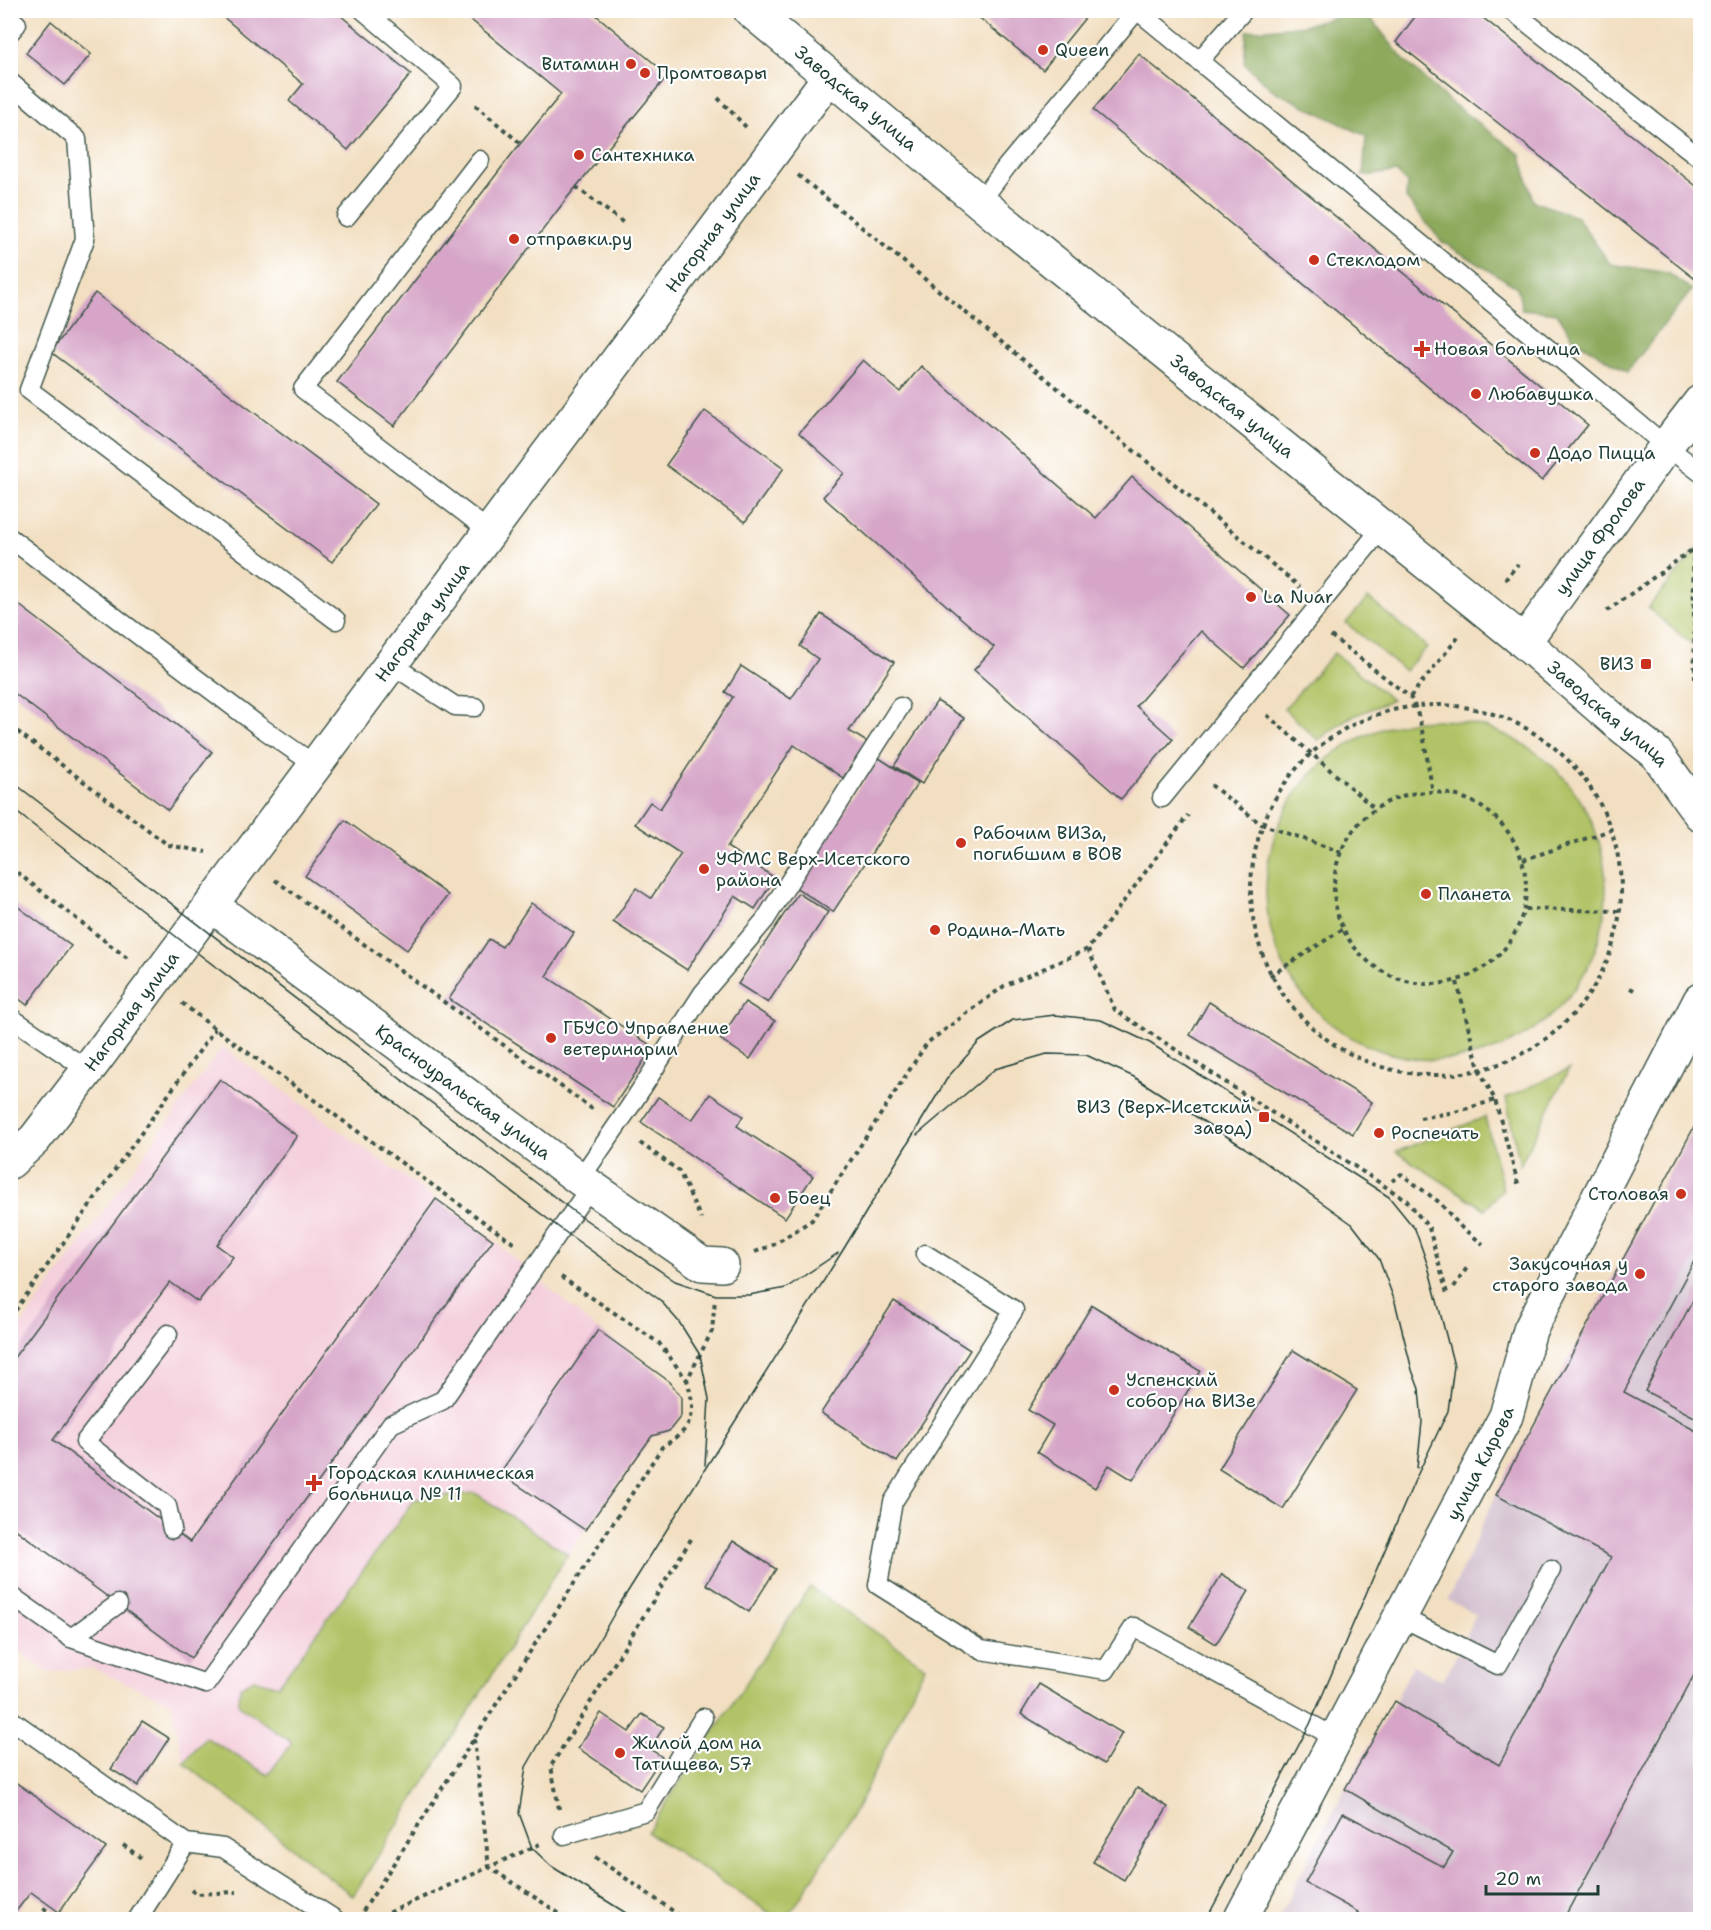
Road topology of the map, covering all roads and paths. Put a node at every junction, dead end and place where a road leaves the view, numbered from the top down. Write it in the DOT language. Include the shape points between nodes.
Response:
graph roads {
  1 [pos="363,10"];
  2 [pos="750,10"];
  3 [pos="1137,10"];
  4 [pos="1244,10"];
  5 [pos="1511,10"];
  6 [pos="10,18"];
  7 [pos="10,32"];
  8 [pos="1199,61"];
  9 [pos="829,77"];
  10 [pos="10,82"];
  11 [pos="453,86"];
  12 [pos="718,98"];
  13 [pos="520,143"];
  14 [pos="772,153"];
  15 [pos="1701,158"];
  16 [pos="480,160"];
  17 [pos="576,187"];
  18 [pos="980,202"];
  19 [pos="346,217"];
  20 [pos="625,224"];
  21 [pos="1701,402"];
  22 [pos="1666,446"];
  23 [pos="1701,472"];
  24 [pos="1382,528"];
  25 [pos="490,532"];
  26 [pos="10,538"];
  27 [pos="1701,544"];
  28 [pos="1693,549"];
  29 [pos="1321,603"];
  30 [pos="1607,611"];
  31 [pos="336,620"];
  32 [pos="1524,642"];
  33 [pos="391,664"];
  34 [pos="1695,679"];
  35 [pos="1414,705"];
  36 [pos="475,707"];
  37 [pos="900,707"];
  38 [pos="1265,714"];
  39 [pos="10,726"];
  40 [pos="1310,752"];
  41 [pos="315,765"];
  42 [pos="1211,785"];
  43 [pos="1432,792"];
  44 [pos="1162,798"];
  45 [pos="1375,809"];
  46 [pos="1701,814"];
  47 [pos="1261,824"];
  48 [pos="1611,830"];
  49 [pos="168,845"];
  50 [pos="1341,852"];
  51 [pos="1523,860"];
  52 [pos="10,867"];
  53 [pos="211,905"];
  54 [pos="1525,909"];
  55 [pos="1620,911"];
  56 [pos="1343,929"];
  57 [pos="1270,976"];
  58 [pos="154,981"];
  59 [pos="1457,981"];
  60 [pos="1630,988"];
  61 [pos="1638,992"];
  62 [pos="1701,1000"];
  63 [pos="10,1017"];
  64 [pos="215,1029"];
  65 [pos="1479,1069"];
  66 [pos="88,1070"];
  67 [pos="1495,1100"];
  68 [pos="1420,1118"];
  69 [pos="10,1162"];
  70 [pos="1392,1181"];
  71 [pos="586,1182"];
  72 [pos="1519,1187"];
  73 [pos="1483,1244"];
  74 [pos="925,1254"];
  75 [pos="539,1262"];
  76 [pos="722,1265"];
  77 [pos="1468,1266"];
  78 [pos="1454,1287"];
  79 [pos="1448,1297"];
  80 [pos="10,1318"];
  81 [pos="168,1335"];
  82 [pos="687,1380"];
  83 [pos="172,1529"];
  84 [pos="693,1536"];
  85 [pos="1551,1570"];
  86 [pos="10,1595"];
  87 [pos="118,1604"];
  88 [pos="1401,1617"];
  89 [pos="71,1638"];
  90 [pos="703,1718"];
  91 [pos="10,1719"];
  92 [pos="474,1738"];
  93 [pos="1336,1738"];
  94 [pos="551,1766"];
  95 [pos="564,1835"];
  96 [pos="186,1844"];
  97 [pos="489,1867"];
  98 [pos="237,1892"];
  99 [pos="196,1894"];
  100 [pos="43,1908"];
  101 [pos="61,1920"];
  102 [pos="137,1920"];
  103 [pos="336,1920"];
  104 [pos="373,1920"];
  105 [pos="569,1920"];
  106 [pos="1240,1920"];
  1 -- 11 [label="lane"];
  2 -- 9 [label="street, Заводская улица"];
  3 -- 8 [label="lane"];
  3 -- 18 [label="lane"];
  4 -- 8 [label="lane"];
  5 -- 15 [label="lane"];
  6 -- 7 [label="lane" via="17,24"];
  8 -- 22 [label="lane"];
  9 -- 14 [label="street, Нагорная улица"];
  9 -- 18 [label="street, Заводская улица"];
  10 -- 31 [label="lane" via="77,139 85,239 29,390"];
  11 -- 13 [label="path"];
  11 -- 19 [label="lane"];
  12 -- 14 [label="path"];
  14 -- 25 [label="street, Нагорная улица"];
  14 -- 29 [label="path"];
  16 -- 25 [label="lane" via="303,389"];
  17 -- 20 [label="path"];
  18 -- 24 [label="street, Заводская улица"];
  21 -- 22 [label="street, улица Фролова"];
  22 -- 23 [label="lane"];
  22 -- 32 [label="street, улица Фролова"];
  24 -- 29 [label="lane"];
  24 -- 32 [label="street, Заводская улица"];
  25 -- 33 [label="street, Нагорная улица"];
  26 -- 41 [label="lane"];
  27 -- 28 [label="path"];
  28 -- 30 [label="path"];
  28 -- 34 [label="path"];
  29 -- 35 [label="path" via="1329,635 1410,697"];
  29 -- 44 [label="lane"];
  32 -- 46 [label="street, Заводская улица" via="1656,753"];
  33 -- 36 [label="lane" via="455,706"];
  33 -- 41 [label="street, Нагорная улица"];
  35 -- 40 [label="path" via="1359,720"];
  35 -- 43 [label="path"];
  35 -- 48 [label="path" via="1464,706 1513,720 1555,747 1589,785"];
  37 -- 71 [label="lane" via="765,920 703,993"];
  38 -- 40 [label="path"];
  39 -- 49 [label="path"];
  40 -- 45 [label="path"];
  40 -- 47 [label="path" via="1282,785"];
  41 -- 53 [label="street, Нагорная улица"];
  42 -- 47 [label="path"];
  43 -- 45 [label="path" via="1402,796"];
  43 -- 51 [label="path" via="1462,797 1488,811 1510,833"];
  45 -- 50 [label="path" via="1354,828"];
  47 -- 50 [label="path"];
  47 -- 57 [label="path" via="1250,885 1253,927"];
  48 -- 51 [label="path"];
  48 -- 55 [label="path" via="1620,870"];
  50 -- 56 [label="path" via="1334,878 1335,904"];
  51 -- 54 [label="path" via="1527,884"];
  52 -- 58 [label="path"];
  53 -- 58 [label="street, Нагорная улица"];
  53 -- 71 [label="street, Красноуральская улица"];
  54 -- 55 [label="path"];
  54 -- 59 [label="path" via="1515,935 1498,957 1476,974"];
  55 -- 65 [label="path" via="1606,973 1585,1009 1546,1046"];
  56 -- 57 [label="path"];
  56 -- 59 [label="path" via="1360,956 1387,975 1418,984"];
  57 -- 65 [label="path" via="1306,1024 1355,1058 1411,1074"];
  58 -- 64 [label="path"];
  58 -- 66 [label="street, Нагорная улица"];
  59 -- 65 [label="path"];
  60 -- 61 [label="path"];
  62 -- 88 [label="street, улица Кирова" via="1530,1330 1506,1416"];
  63 -- 66 [label="lane"];
  64 -- 75 [label="path"];
  64 -- 80 [label="path"];
  65 -- 67 [label="path"];
  66 -- 69 [label="street, Нагорная улица" via="35,1139"];
  67 -- 68 [label="path"];
  67 -- 72 [label="path"];
  70 -- 73 [label="path" via="1401,1174 1439,1202"];
  71 -- 75 [label="lane"];
  71 -- 76 [label="street, Красноуральская улица" via="702,1264"];
  74 -- 93 [label="lane" via="1014,1310 893,1502 878,1585 981,1650 1106,1670 1134,1627"];
  75 -- 82 [label="path" via="659,1343"];
  75 -- 89 [label="lane" via="443,1400 391,1424 206,1684"];
  76 -- 79 [label="path" via="774,1245 812,1220 927,1043 1004,986 1088,949 1115,1010 1406,1200 1429,1228"];
  77 -- 78 [label="path"];
  81 -- 83 [label="lane" via="85,1442 167,1506"];
  84 -- 94 [label="path"];
  85 -- 88 [label="lane" via="1498,1665"];
  86 -- 89 [label="lane"];
  87 -- 89 [label="lane"];
  88 -- 93 [label="street, улица Кирова"];
  90 -- 95 [label="lane" via="646,1811"];
  91 -- 96 [label="lane"];
  92 -- 97 [label="path"];
  93 -- 106 [label="street, улица Кирова"];
  95 -- 97 [label="path"];
  96 -- 102 [label="lane"];
  96 -- 103 [label="lane" via="223,1848"];
  97 -- 104 [label="path"];
  97 -- 105 [label="path"];
  98 -- 99 [label="path"];
  100 -- 101 [label="path"];
}
